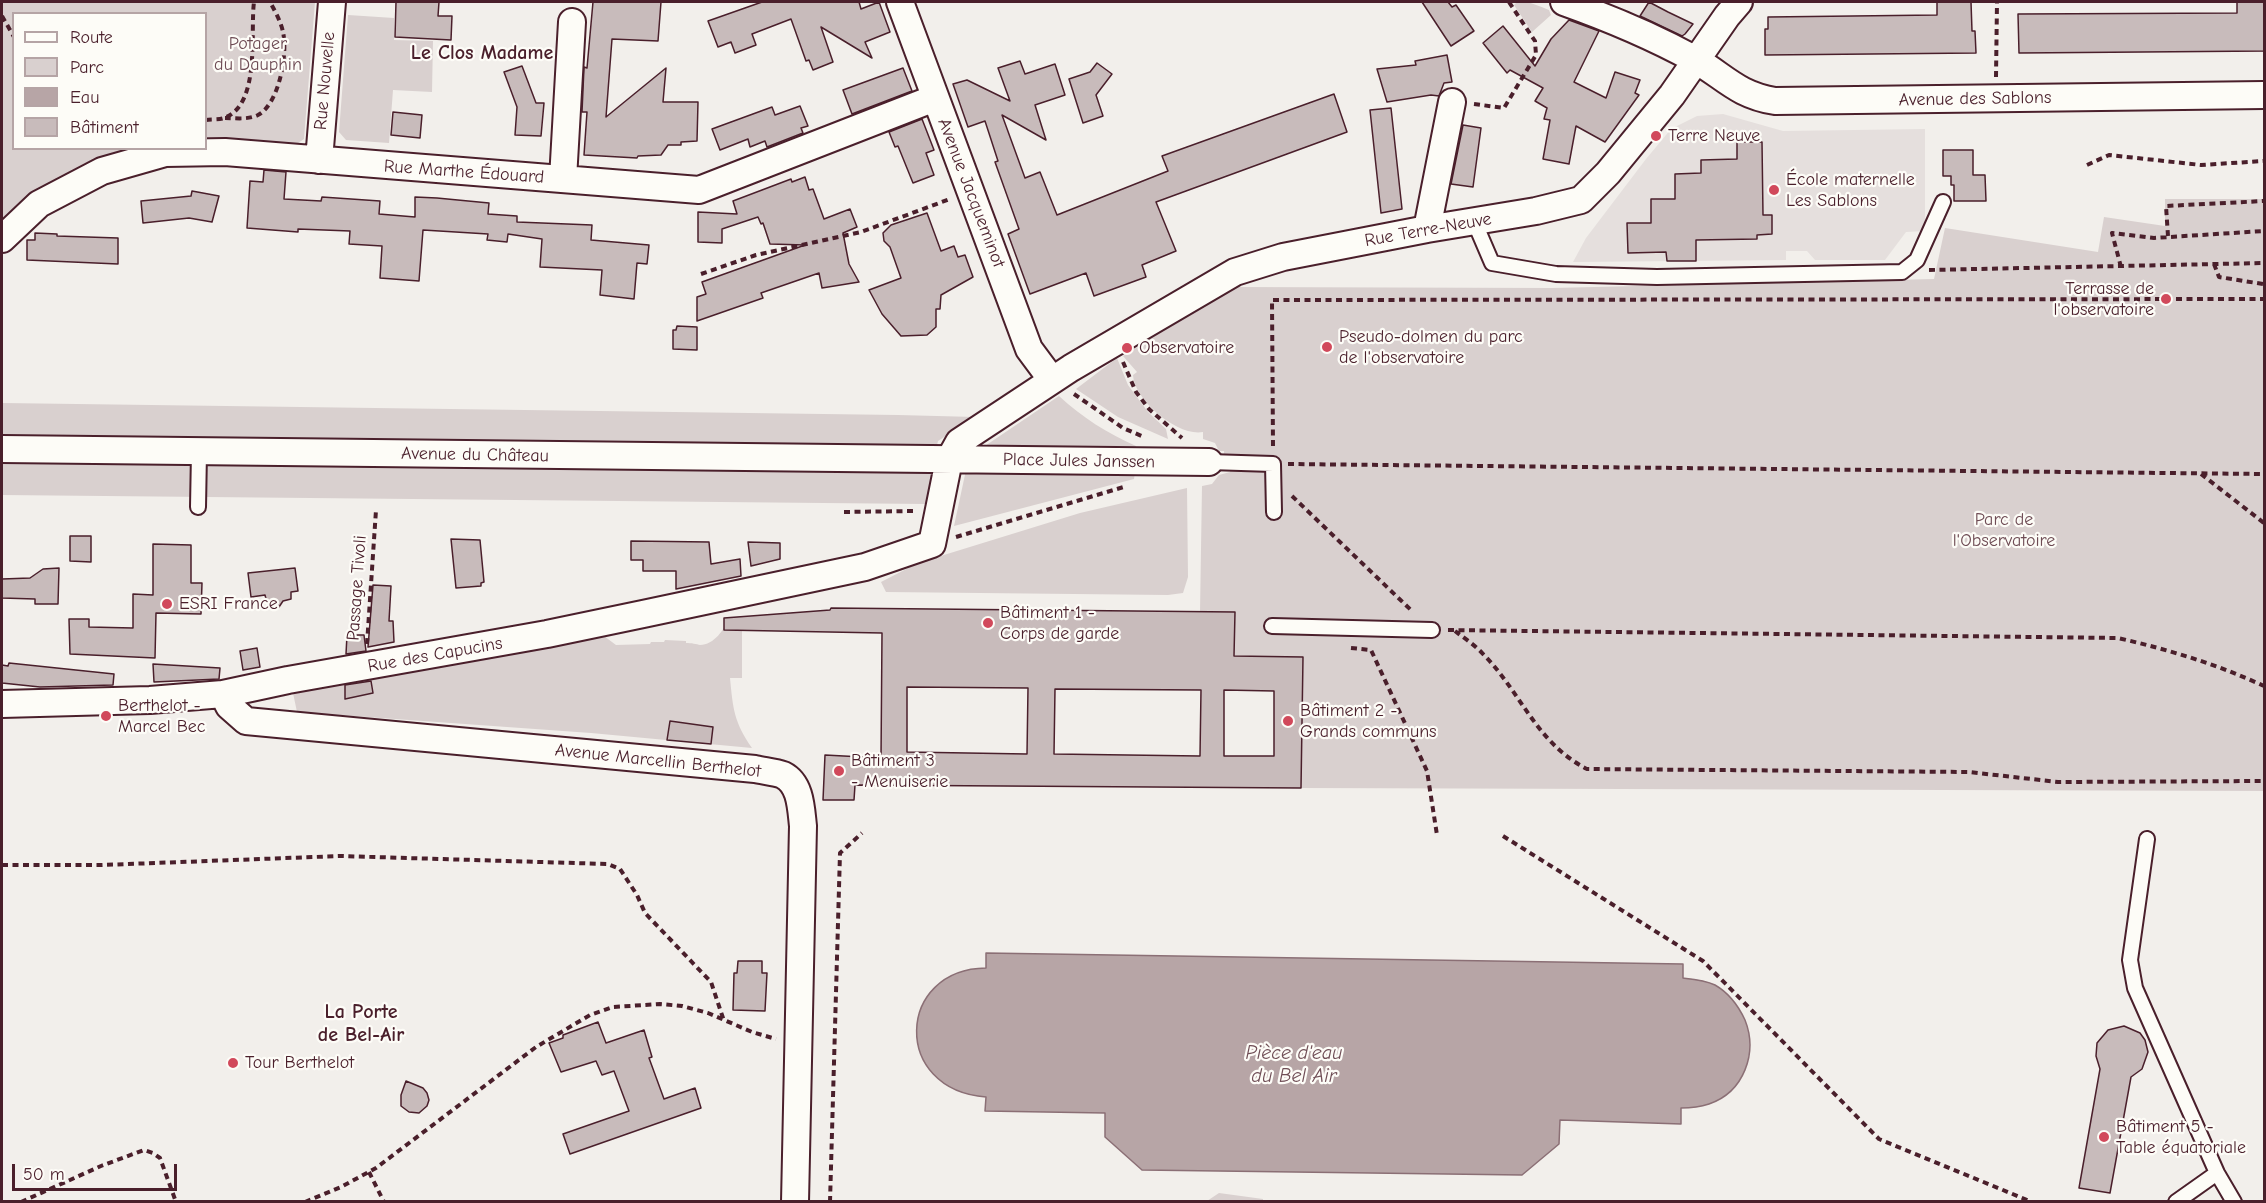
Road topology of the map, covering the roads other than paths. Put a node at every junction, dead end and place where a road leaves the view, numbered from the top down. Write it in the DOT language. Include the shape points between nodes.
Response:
graph roads {
  1 [pos="332,2"];
  2 [pos="900,2"];
  3 [pos="1564,2"];
  4 [pos="1739,2"];
  5 [pos="572,22"];
  6 [pos="1696,60"];
  7 [pos="2265,95"];
  8 [pos="935,98"];
  9 [pos="1452,102"];
  10 [pos="319,160"];
  11 [pos="562,179"];
  12 [pos="1943,202"];
  13 [pos="1474,221"];
  14 [pos="1427,229"];
  15 [pos="2,240"];
  16 [pos="1052,380"];
  17 [pos="2,449"];
  18 [pos="199,452"];
  19 [pos="949,460"];
  20 [pos="1209,462"];
  21 [pos="198,507"];
  22 [pos="1274,512"];
  23 [pos="1272,626"];
  24 [pos="1432,630"];
  25 [pos="223,694"];
  26 [pos="2,704"];
  27 [pos="2147,839"];
  28 [pos="2217,1173"];
  29 [pos="795,1202"];
  30 [pos="2176,1202"];
  31 [pos="2234,1202"];
  1 -- 10 [label="street, Rue Nouvelle"];
  2 -- 8 [label="street, Avenue Jacqueminot"];
  3 -- 6 [label="street, Avenue des Sablons" via="1610,18"];
  4 -- 6 [label="street, Rue Terre-Neuve"];
  5 -- 11 [label="street"];
  6 -- 7 [label="street, Avenue des Sablons" via="1738,89 1774,101"];
  6 -- 13 [label="street, Rue Terre-Neuve" via="1639,136 1581,200"];
  8 -- 11 [label="street, Rue Marthe Édouard" via="699,190"];
  8 -- 16 [label="street, Avenue Jacqueminot" via="1029,349"];
  9 -- 14 [label="street"];
  10 -- 11 [label="street, Rue Marthe Édouard"];
  10 -- 15 [label="street, Rue Marthe Édouard" via="225,152 165,153 102,171 39,204"];
  12 -- 13 [label="lane" via="1917,260 1902,273 1556,274 1492,263"];
  13 -- 14 [label="street, Rue Terre-Neuve"];
  14 -- 16 [label="street, Rue Terre-Neuve" via="1283,257 1235,272"];
  16 -- 19 [label="street" via="959,442"];
  17 -- 18 [label="street, Avenue du Château"];
  18 -- 19 [label="street, Avenue du Château"];
  18 -- 21 [label="lane"];
  19 -- 20 [label="street, Place Jules Janssen"];
  19 -- 25 [label="street, Rue des Capucins" via="932,544 865,567 547,634"];
  20 -- 22 [label="lane" via="1273,464"];
  23 -- 24 [label="lane"];
  25 -- 26 [label="street, Rue des Capucins"];
  25 -- 29 [label="street, Avenue Marcellin Berthelot" via="229,706 246,721 755,769 783,775 794,784 803,826"];
  27 -- 28 [label="lane" via="2130,960 2134,988"];
  28 -- 30 [label="lane"];
  28 -- 31 [label="lane"];
}
